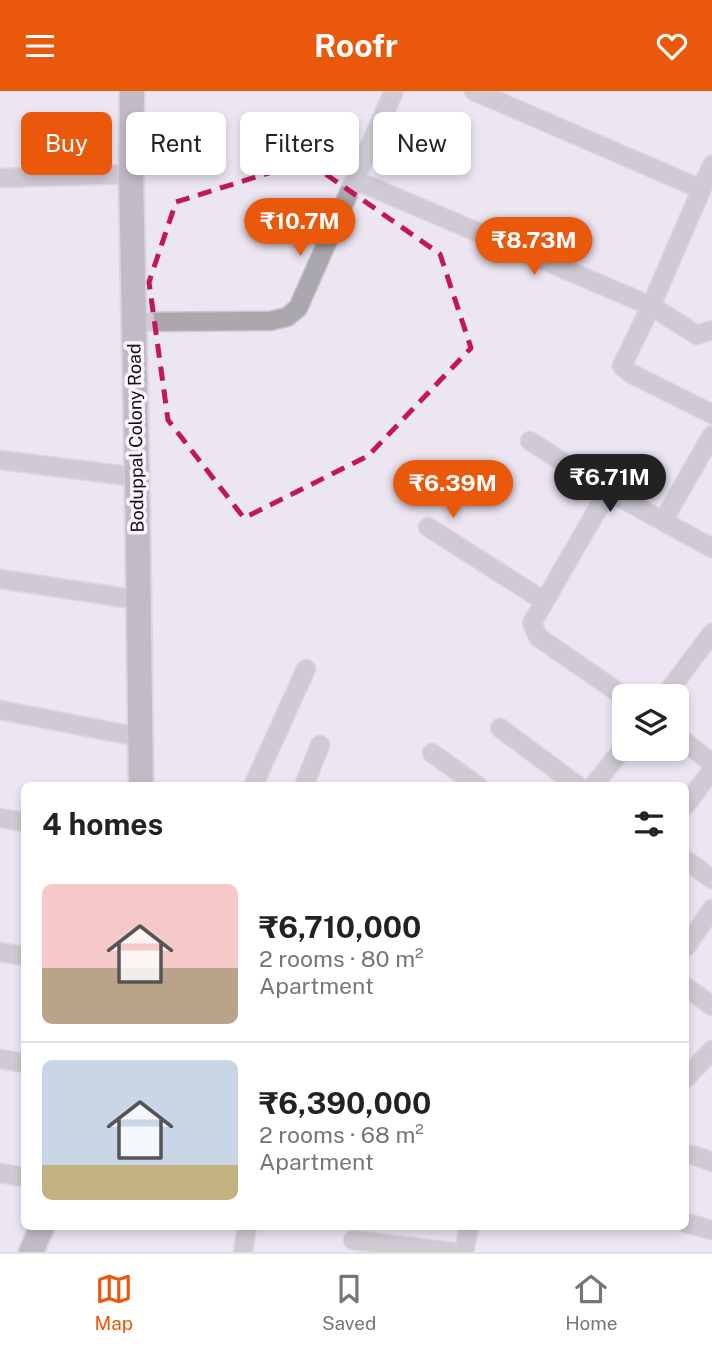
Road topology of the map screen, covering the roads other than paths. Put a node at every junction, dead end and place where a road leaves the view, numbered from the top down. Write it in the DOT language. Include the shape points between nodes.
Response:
graph roads {
  1 [pos="132,91"];
  2 [pos="394,91"];
  3 [pos="474,91"];
  4 [pos="132,112"];
  5 [pos="712,165"];
  6 [pos="126,174"];
  7 [pos="131,175"];
  8 [pos="0,178"];
  9 [pos="355,180"];
  10 [pos="701,189"];
  11 [pos="651,306"];
  12 [pos="135,322"];
  13 [pos="712,330"];
  14 [pos="712,414"];
  15 [pos="712,435"];
  16 [pos="530,441"];
  17 [pos="0,460"];
  18 [pos="137,477"];
  19 [pos="608,491"];
  20 [pos="663,521"];
  21 [pos="428,527"];
  22 [pos="712,548"];
  23 [pos="0,579"];
  24 [pos="138,600"];
  25 [pos="544,601"];
  26 [pos="712,633"];
  27 [pos="306,669"];
  28 [pos="674,684"];
  29 [pos="612,688"];
  30 [pos="0,710"];
  31 [pos="500,728"];
  32 [pos="139,737"];
  33 [pos="320,745"];
  34 [pos="689,745"];
  35 [pos="432,753"];
  36 [pos="613,761"];
  37 [pos="712,763"];
  38 [pos="712,770"];
  39 [pos="141,782"];
  40 [pos="255,782"];
  41 [pos="306,782"];
  42 [pos="468,782"];
  43 [pos="573,782"];
  44 [pos="596,782"];
  45 [pos="689,801"];
  46 [pos="0,818"];
  47 [pos="21,822"];
  48 [pos="689,862"];
  49 [pos="712,879"];
  50 [pos="712,909"];
  51 [pos="689,943"];
  52 [pos="0,952"];
  53 [pos="21,955"];
  54 [pos="689,989"];
  55 [pos="712,1006"];
  56 [pos="712,1050"];
  57 [pos="0,1059"];
  58 [pos="21,1062"];
  59 [pos="689,1075"];
  60 [pos="693,1154"];
  61 [pos="712,1162"];
  62 [pos="0,1173"];
  63 [pos="21,1176"];
  64 [pos="689,1224"];
  65 [pos="41,1230"];
  66 [pos="247,1230"];
  67 [pos="468,1230"];
  68 [pos="712,1230"];
  69 [pos="353,1240"];
  70 [pos="31,1252"];
  71 [pos="243,1252"];
  72 [pos="452,1252"];
  73 [pos="464,1252"];
  1 -- 4 [label="street, Boduppal Colony Road"];
  2 -- 9 [label="street"];
  3 -- 10 [label="street"];
  5 -- 10 [label="street"];
  6 -- 8 [label="street"];
  7 -- 12 [label="street, Boduppal Colony Road"];
  9 -- 11 [label="street"];
  9 -- 12 [label="street" via="306,292 287,317"];
  10 -- 11 [label="street"];
  11 -- 13 [label="street" via="697,335"];
  11 -- 14 [label="street" via="622,366"];
  12 -- 18 [label="street, Boduppal Colony Road"];
  15 -- 20 [label="street"];
  16 -- 19 [label="street"];
  17 -- 18 [label="street"];
  18 -- 24 [label="street, Boduppal Colony Road"];
  19 -- 20 [label="street"];
  19 -- 25 [label="street"];
  20 -- 22 [label="street"];
  21 -- 25 [label="street"];
  23 -- 24 [label="street"];
  24 -- 32 [label="street, Boduppal Colony Road"];
  25 -- 29 [label="street" via="532,623 538,637"];
  26 -- 28 [label="street"];
  27 -- 40 [label="street"];
  30 -- 32 [label="street"];
  31 -- 43 [label="street"];
  32 -- 39 [label="street, Boduppal Colony Road"];
  33 -- 41 [label="street"];
  34 -- 37 [label="street"];
  35 -- 42 [label="street"];
  36 -- 44 [label="street"];
  38 -- 45 [label="street"];
  46 -- 47 [label="street"];
  48 -- 49 [label="street"];
  50 -- 51 [label="street"];
  52 -- 53 [label="street"];
  54 -- 55 [label="street"];
  56 -- 59 [label="street"];
  57 -- 58 [label="street"];
  60 -- 61 [label="street"];
  62 -- 63 [label="street"];
  64 -- 68 [label="street"];
  65 -- 70 [label="street"];
  66 -- 71 [label="street"];
  67 -- 73 [label="street"];
  69 -- 72 [label="street"];
}
